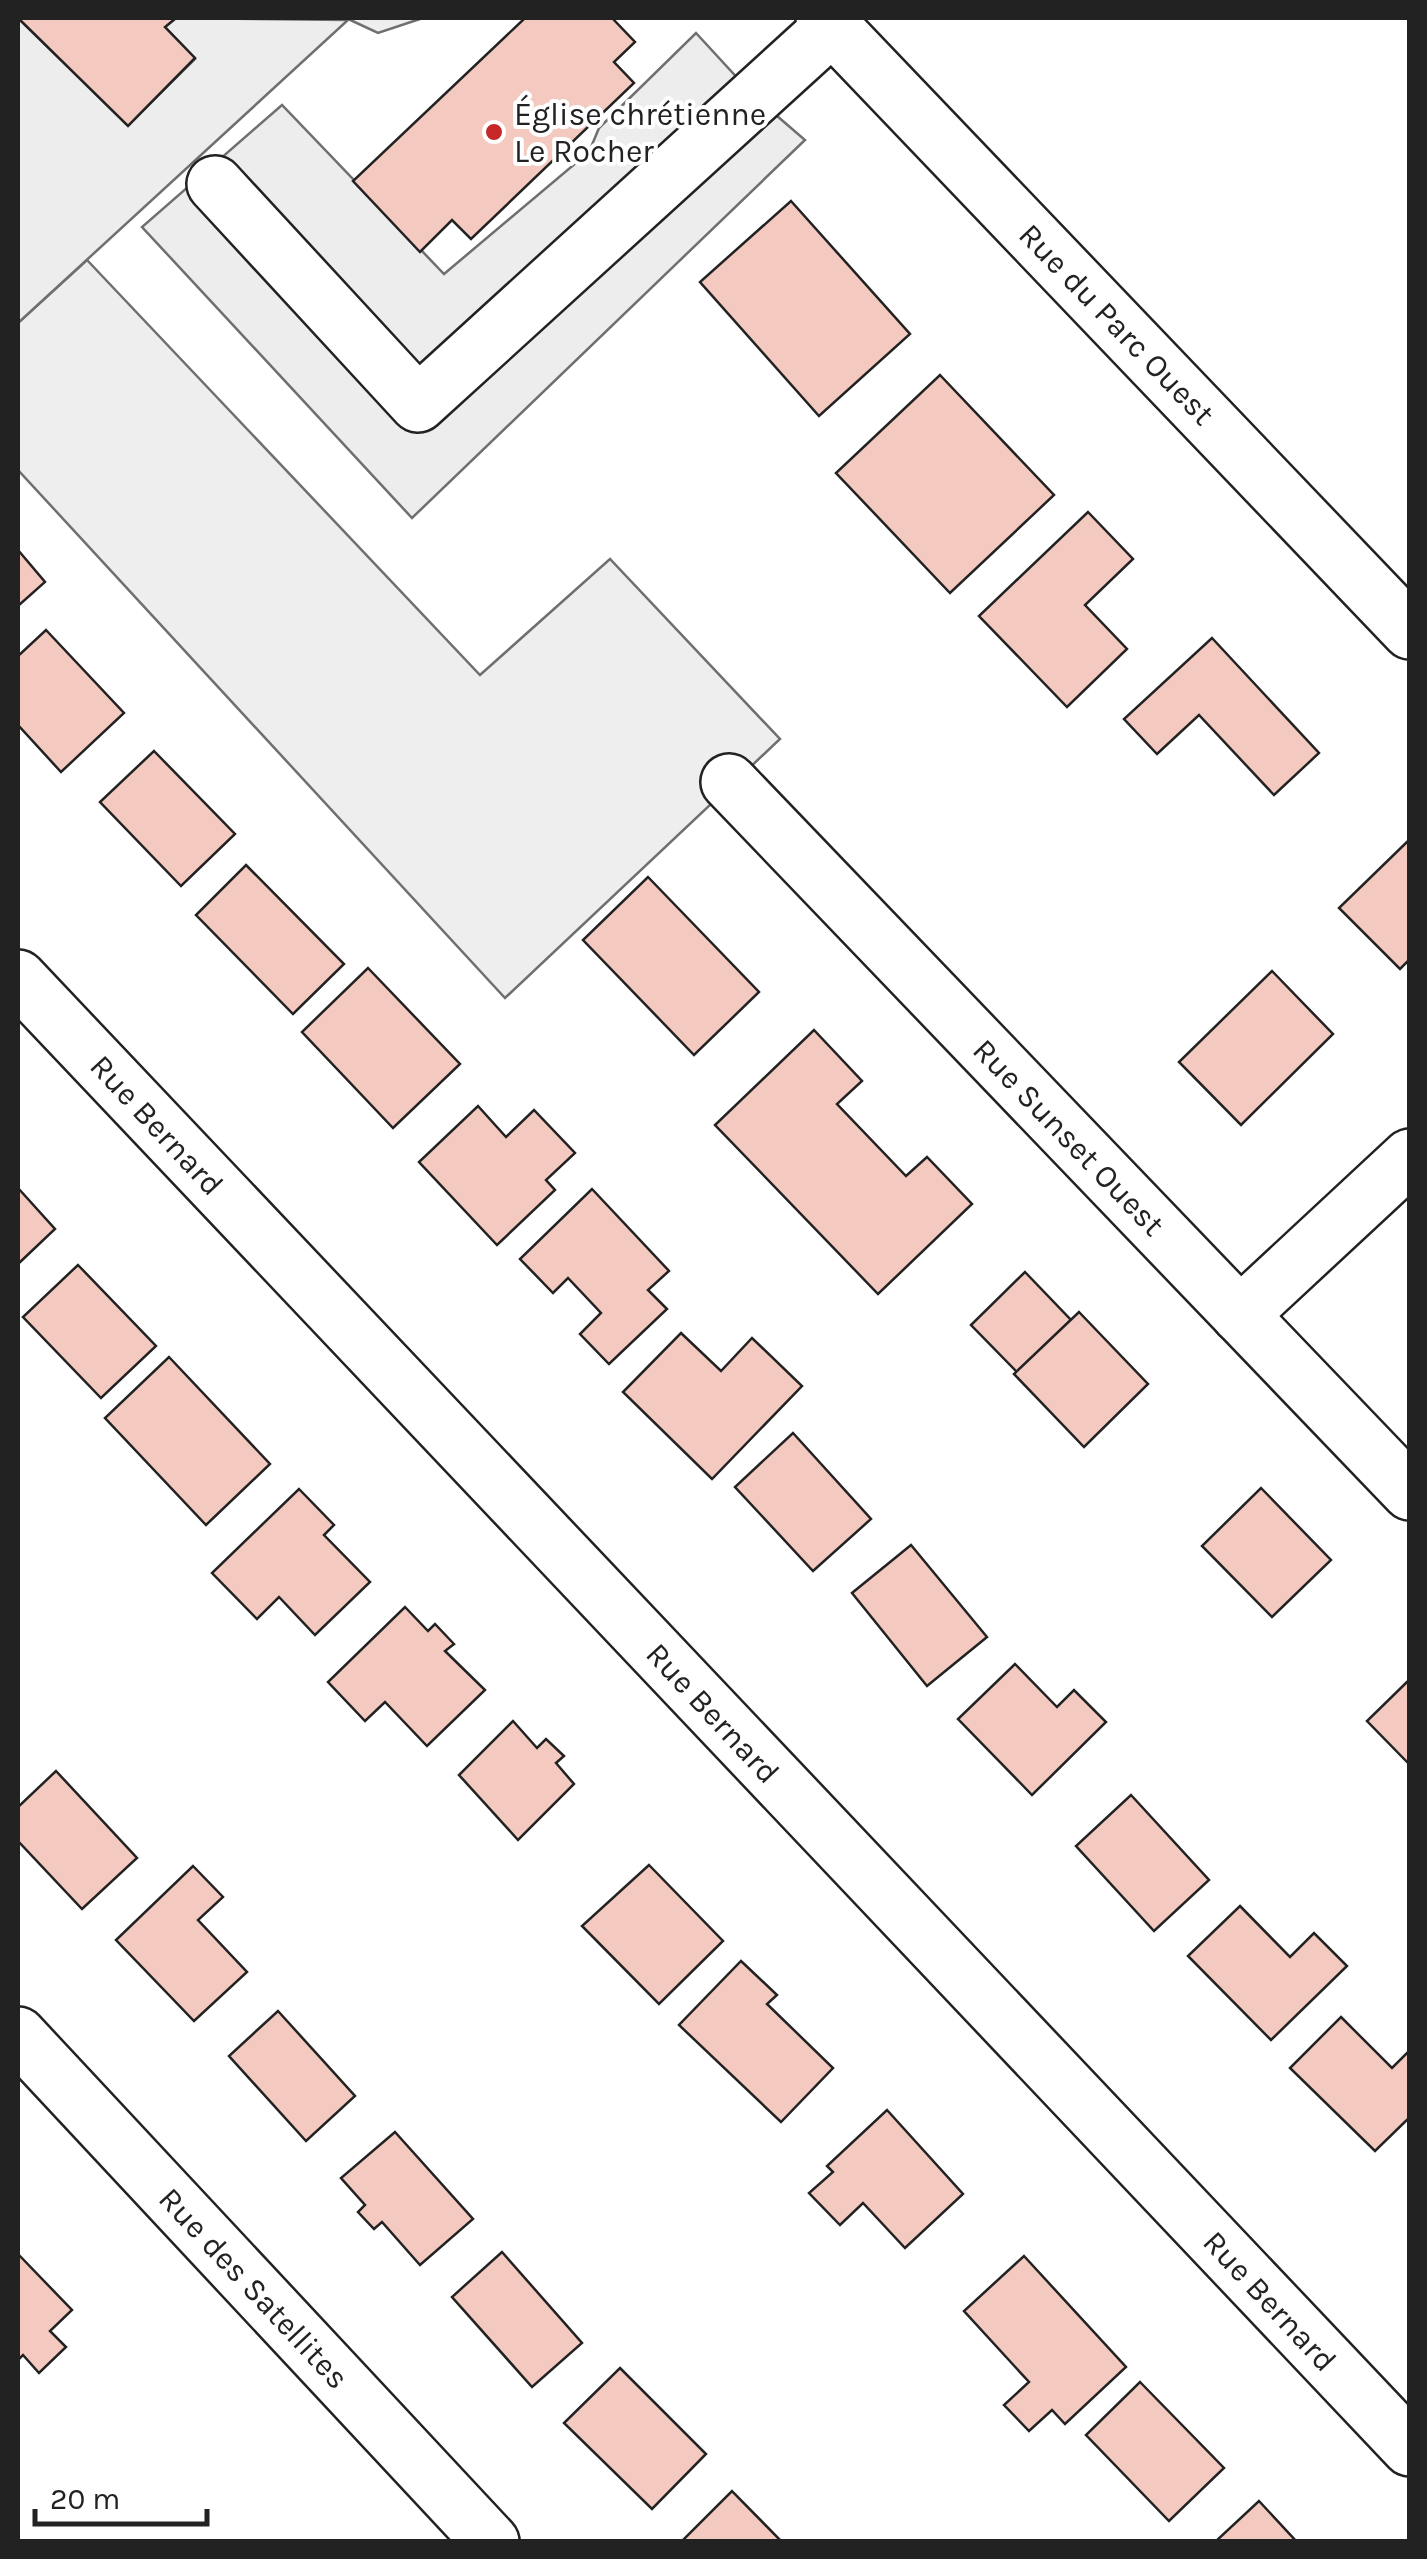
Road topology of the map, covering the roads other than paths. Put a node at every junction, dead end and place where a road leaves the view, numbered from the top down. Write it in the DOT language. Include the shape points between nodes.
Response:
graph roads {
  1 [pos="829,22"];
  2 [pos="215,184"];
  3 [pos="1410,632"];
  4 [pos="729,782"];
  5 [pos="18,978"];
  6 [pos="1410,1157"];
  7 [pos="1240,1315"];
  8 [pos="1410,1492"];
  9 [pos="18,2035"];
  10 [pos="1410,2448"];
  11 [pos="475,2536"];
  1 -- 2 [label="street" via="418,404"];
  1 -- 3 [label="street, Rue du Parc Ouest"];
  4 -- 7 [label="street, Rue Sunset Ouest"];
  5 -- 10 [label="street, Rue Bernard"];
  6 -- 7 [label="street"];
  7 -- 8 [label="street, Rue Sunset Ouest"];
  9 -- 11 [label="street, Rue des Satellites"];
}
